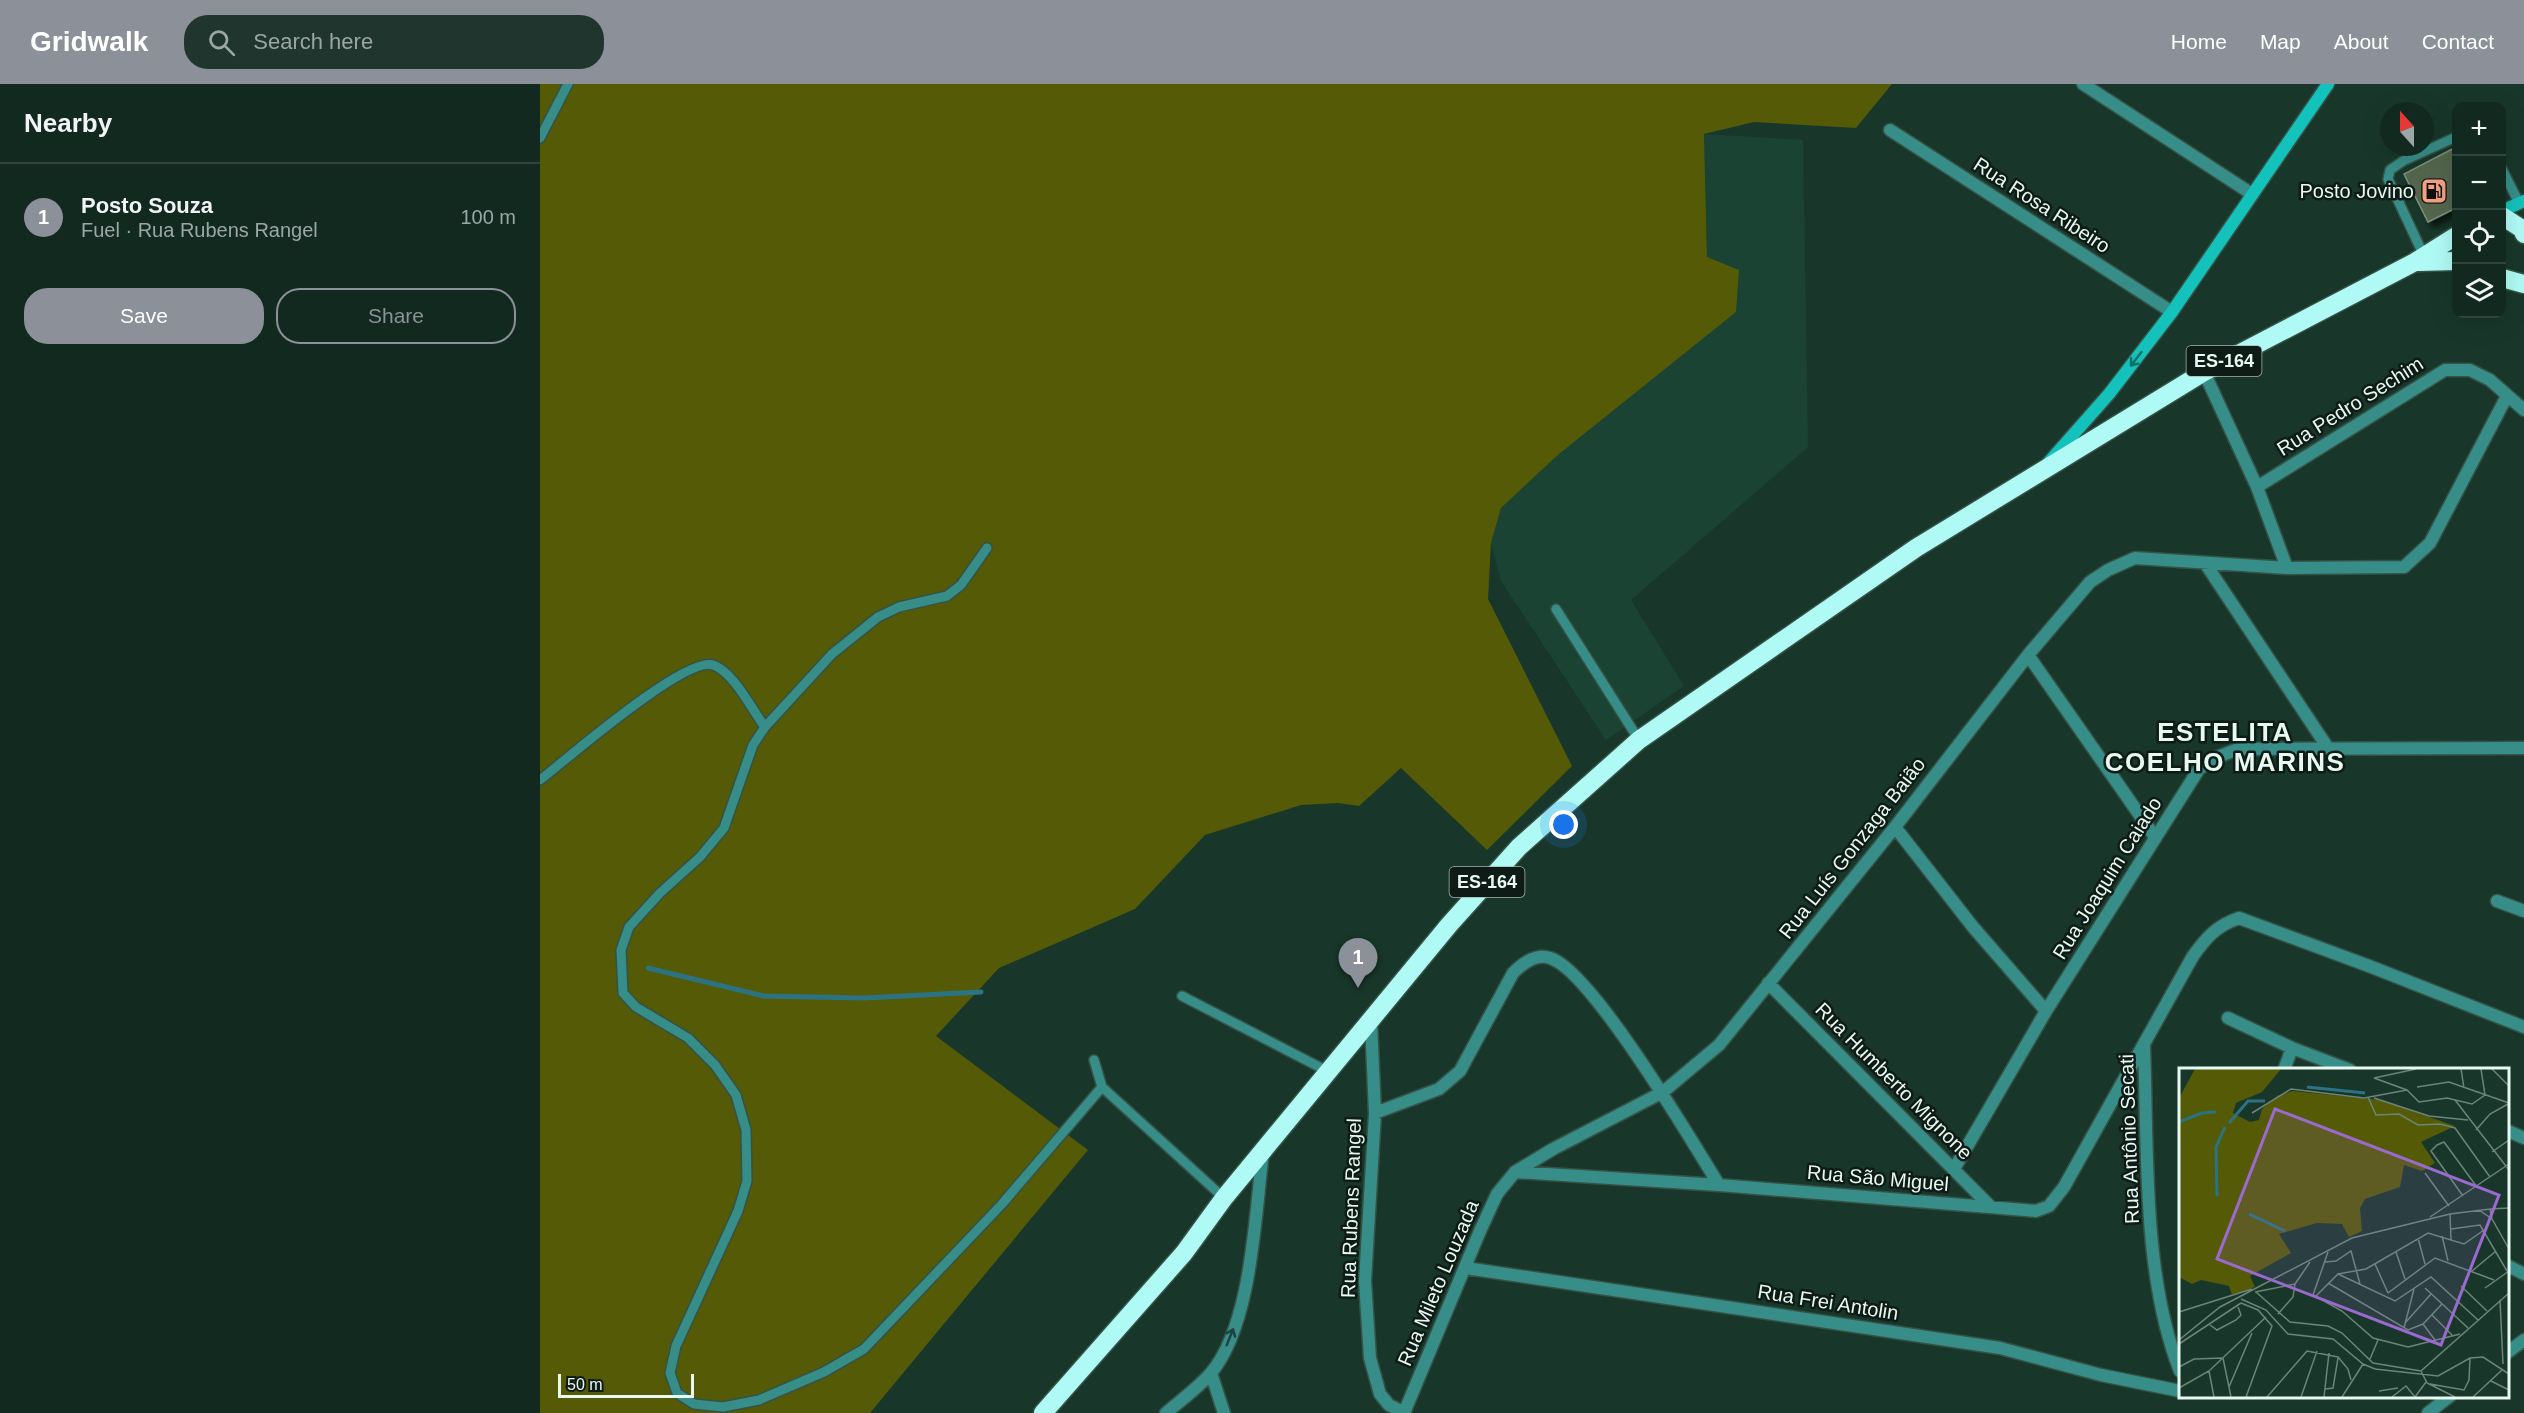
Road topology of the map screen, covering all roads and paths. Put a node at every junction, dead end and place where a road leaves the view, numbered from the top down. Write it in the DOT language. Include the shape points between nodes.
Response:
graph roads {
  1 [pos="568,84"];
  2 [pos="2083,84"];
  3 [pos="2327,84"];
  4 [pos="1890,130"];
  5 [pos="540,138"];
  6 [pos="2452,139"];
  7 [pos="2506,176"];
  8 [pos="2252,194"];
  9 [pos="2522,202"];
  10 [pos="2504,210"];
  11 [pos="2506,218"];
  12 [pos="2524,234"];
  13 [pos="2452,240"];
  14 [pos="2419,259"];
  15 [pos="2452,261"];
  16 [pos="2506,279"];
  17 [pos="2524,284"];
  18 [pos="2172,312"];
  19 [pos="2204,372"];
  20 [pos="2507,396"];
  21 [pos="2524,410"];
  22 [pos="2041,471"];
  23 [pos="2258,487"];
  24 [pos="987,548"];
  25 [pos="2205,563"];
  26 [pos="2287,568"];
  27 [pos="1556,609"];
  28 [pos="2028,655"];
  29 [pos="765,727"];
  30 [pos="1639,740"];
  31 [pos="2524,748"];
  32 [pos="2330,751"];
  33 [pos="540,780"];
  34 [pos="1896,827"];
  35 [pos="2155,837"];
  36 [pos="2497,901"];
  37 [pos="2524,912"];
  38 [pos="1768,983"];
  39 [pos="1182,996"];
  40 [pos="2046,1011"];
  41 [pos="2228,1018"];
  42 [pos="1371,1022"];
  43 [pos="2524,1027"];
  44 [pos="2144,1044"];
  45 [pos="2292,1048"];
  46 [pos="1094,1060"];
  47 [pos="2285,1068"];
  48 [pos="2345,1068"];
  49 [pos="1329,1072"];
  50 [pos="1102,1087"];
  51 [pos="1663,1092"];
  52 [pos="1375,1113"];
  53 [pos="2509,1131"];
  54 [pos="2524,1138"];
  55 [pos="1263,1150"];
  56 [pos="1954,1169"];
  57 [pos="1515,1172"];
  58 [pos="1719,1185"];
  59 [pos="1224,1198"];
  60 [pos="1991,1207"];
  61 [pos="2509,1266"];
  62 [pos="1466,1268"];
  63 [pos="2524,1274"];
  64 [pos="2179,1339"];
  65 [pos="2524,1340"];
  66 [pos="2173,1352"];
  67 [pos="2509,1352"];
  68 [pos="2179,1366"];
  69 [pos="1211,1373"];
  70 [pos="2179,1391"];
  71 [pos="2447,1398"];
  72 [pos="1043,1413"];
  73 [pos="1166,1413"];
  74 [pos="1224,1413"];
  75 [pos="1405,1413"];
  76 [pos="2428,1413"];
  1 -- 5 [label="lane"];
  2 -- 8 [label="street"];
  3 -- 8 [label="street"];
  4 -- 18 [label="street, Rua Rosa Ribeiro"];
  6 -- 14 [label="lane" via="2390,170 2388,179"];
  7 -- 9 [label="lane"];
  8 -- 18 [label="street"];
  9 -- 10 [label="street"];
  11 -- 12 [label="highway"];
  13 -- 14 [label="highway, ES-164"];
  14 -- 15 [label="highway"];
  14 -- 19 [label="highway, ES-164"];
  16 -- 17 [label="highway"];
  18 -- 22 [label="street, one-way" via="2109,394"];
  19 -- 22 [label="highway, ES-164"];
  19 -- 23 [label="street"];
  20 -- 21 [label="street, Rua Pedro Sechim"];
  20 -- 23 [label="street, Rua Pedro Sechim" via="2490,380 2470,370 2445,370"];
  20 -- 26 [label="street, Rua Luís Gonzaga Baião" via="2430,543 2404,567"];
  22 -- 30 [label="highway, ES-164" via="1916,548"];
  23 -- 26 [label="street"];
  24 -- 29 [label="lane" via="961,585 946,596 899,607 832,654"];
  25 -- 26 [label="street, Rua Luís Gonzaga Baião"];
  25 -- 28 [label="street, Rua Luís Gonzaga Baião" via="2135,558 2108,570 2090,582"];
  25 -- 32 [label="street"];
  27 -- 30 [label="lane"];
  28 -- 34 [label="street, Rua Luís Gonzaga Baião"];
  28 -- 35 [label="street"];
  29 -- 33 [label="lane" via="725,672 715,665 695,666"];
  29 -- 50 [label="lane" via="753,745 724,828 700,857 639,914 629,927 621,950 623,993 636,1007 688,1038 715,1065 736,1095 746,1130 747,1181 738,1211 676,1346 670,1373 677,1393 693,1404 723,1407 759,1400 824,1372 864,1349 1002,1204"];
  30 -- 42 [label="highway, ES-164" via="1519,847 1449,925"];
  31 -- 32 [label="street, Rua Joaquim Caiado"];
  32 -- 35 [label="street, Rua Joaquim Caiado" via="2238,749 2215,758 2199,769"];
  34 -- 38 [label="street, Rua Luís Gonzaga Baião"];
  34 -- 40 [label="street"];
  35 -- 40 [label="street, Rua Joaquim Caiado"];
  36 -- 37 [label="street"];
  38 -- 51 [label="street, Rua Luís Gonzaga Baião" via="1719,1045"];
  38 -- 56 [label="street, Rua Humberto Mignone"];
  39 -- 49 [label="lane"];
  40 -- 56 [label="street, Rua Joaquim Caiado"];
  41 -- 45 [label="street"];
  42 -- 49 [label="highway, ES-164"];
  42 -- 52 [label="street, Rua Rubens Rangel"];
  43 -- 44 [label="street, Rua Antônio Secati" via="2239,918 2209,934"];
  44 -- 60 [label="street, Rua São Miguel" via="2064,1187 2049,1206 2019,1212"];
  44 -- 66 [label="street, Rua Antônio Secati" via="2151,1217 2159,1298"];
  45 -- 47 [label="street"];
  45 -- 48 [label="street"];
  46 -- 50 [label="lane"];
  49 -- 55 [label="highway, ES-164"];
  50 -- 59 [label="lane"];
  51 -- 52 [label="street" via="1592,996 1563,965 1548,957 1536,957 1513,973 1460,1071 1439,1089"];
  51 -- 57 [label="street, Rua Luís Gonzaga Baião"];
  51 -- 58 [label="street"];
  52 -- 75 [label="street, Rua Rubens Rangel" via="1365,1281 1370,1358 1380,1394 1389,1406"];
  53 -- 54 [label="street"];
  55 -- 59 [label="highway, ES-164"];
  69 -- 55 [label="street, one-way" via="1229,1340 1245,1293"];
  56 -- 60 [label="street, Rua Humberto Mignone"];
  57 -- 58 [label="street, Rua São Miguel"];
  57 -- 62 [label="street, Rua Mileto Louzada" via="1497,1194"];
  58 -- 60 [label="street, Rua São Miguel"];
  59 -- 72 [label="highway, ES-164" via="1184,1253"];
  61 -- 63 [label="street"];
  62 -- 70 [label="street, Rua Frei Antolin" via="2000,1348"];
  62 -- 75 [label="street, Rua Mileto Louzada"];
  64 -- 66 [label="street"];
  65 -- 67 [label="street"];
  66 -- 68 [label="street, Rua Antônio Secati"];
  69 -- 73 [label="street"];
  69 -- 74 [label="street"];
  71 -- 76 [label="street"];
}
